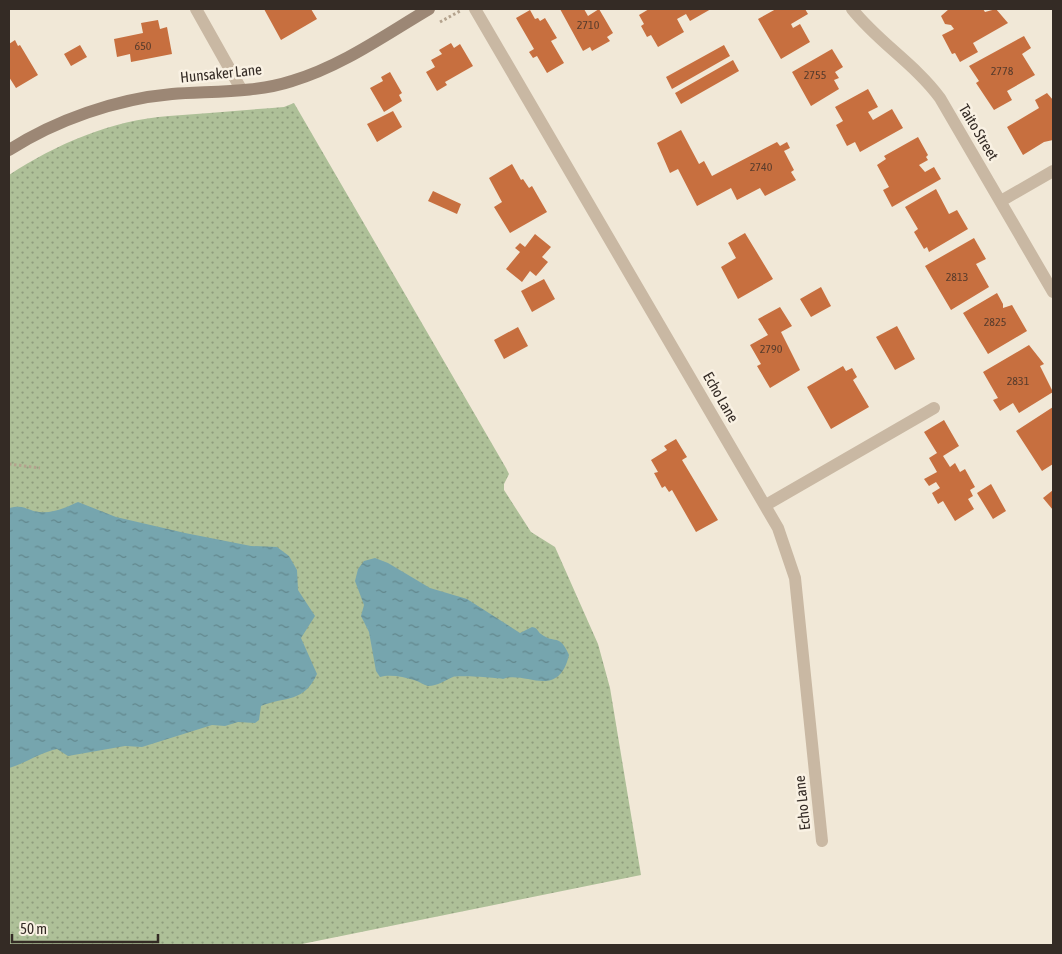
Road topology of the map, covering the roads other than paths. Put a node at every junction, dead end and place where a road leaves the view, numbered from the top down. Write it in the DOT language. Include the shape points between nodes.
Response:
graph roads {
  1 [pos="196,9"];
  2 [pos="429,9"];
  3 [pos="475,9"];
  4 [pos="852,9"];
  5 [pos="241,89"];
  6 [pos="9,150"];
  7 [pos="1053,171"];
  8 [pos="1001,201"];
  9 [pos="1053,292"];
  10 [pos="934,408"];
  11 [pos="766,505"];
  12 [pos="822,841"];
  1 -- 5 [label="street"];
  2 -- 5 [label="street, Hunsaker Lane" via="325,69 291,82"];
  3 -- 11 [label="street, Echo Lane"];
  4 -- 8 [label="street, Taito Street" via="870,31 935,91"];
  5 -- 6 [label="street, Hunsaker Lane" via="169,95 104,108 66,120 28,137"];
  7 -- 8 [label="street"];
  8 -- 9 [label="street, Taito Street"];
  10 -- 11 [label="street"];
  11 -- 12 [label="street, Echo Lane" via="778,528 795,578"];
}
